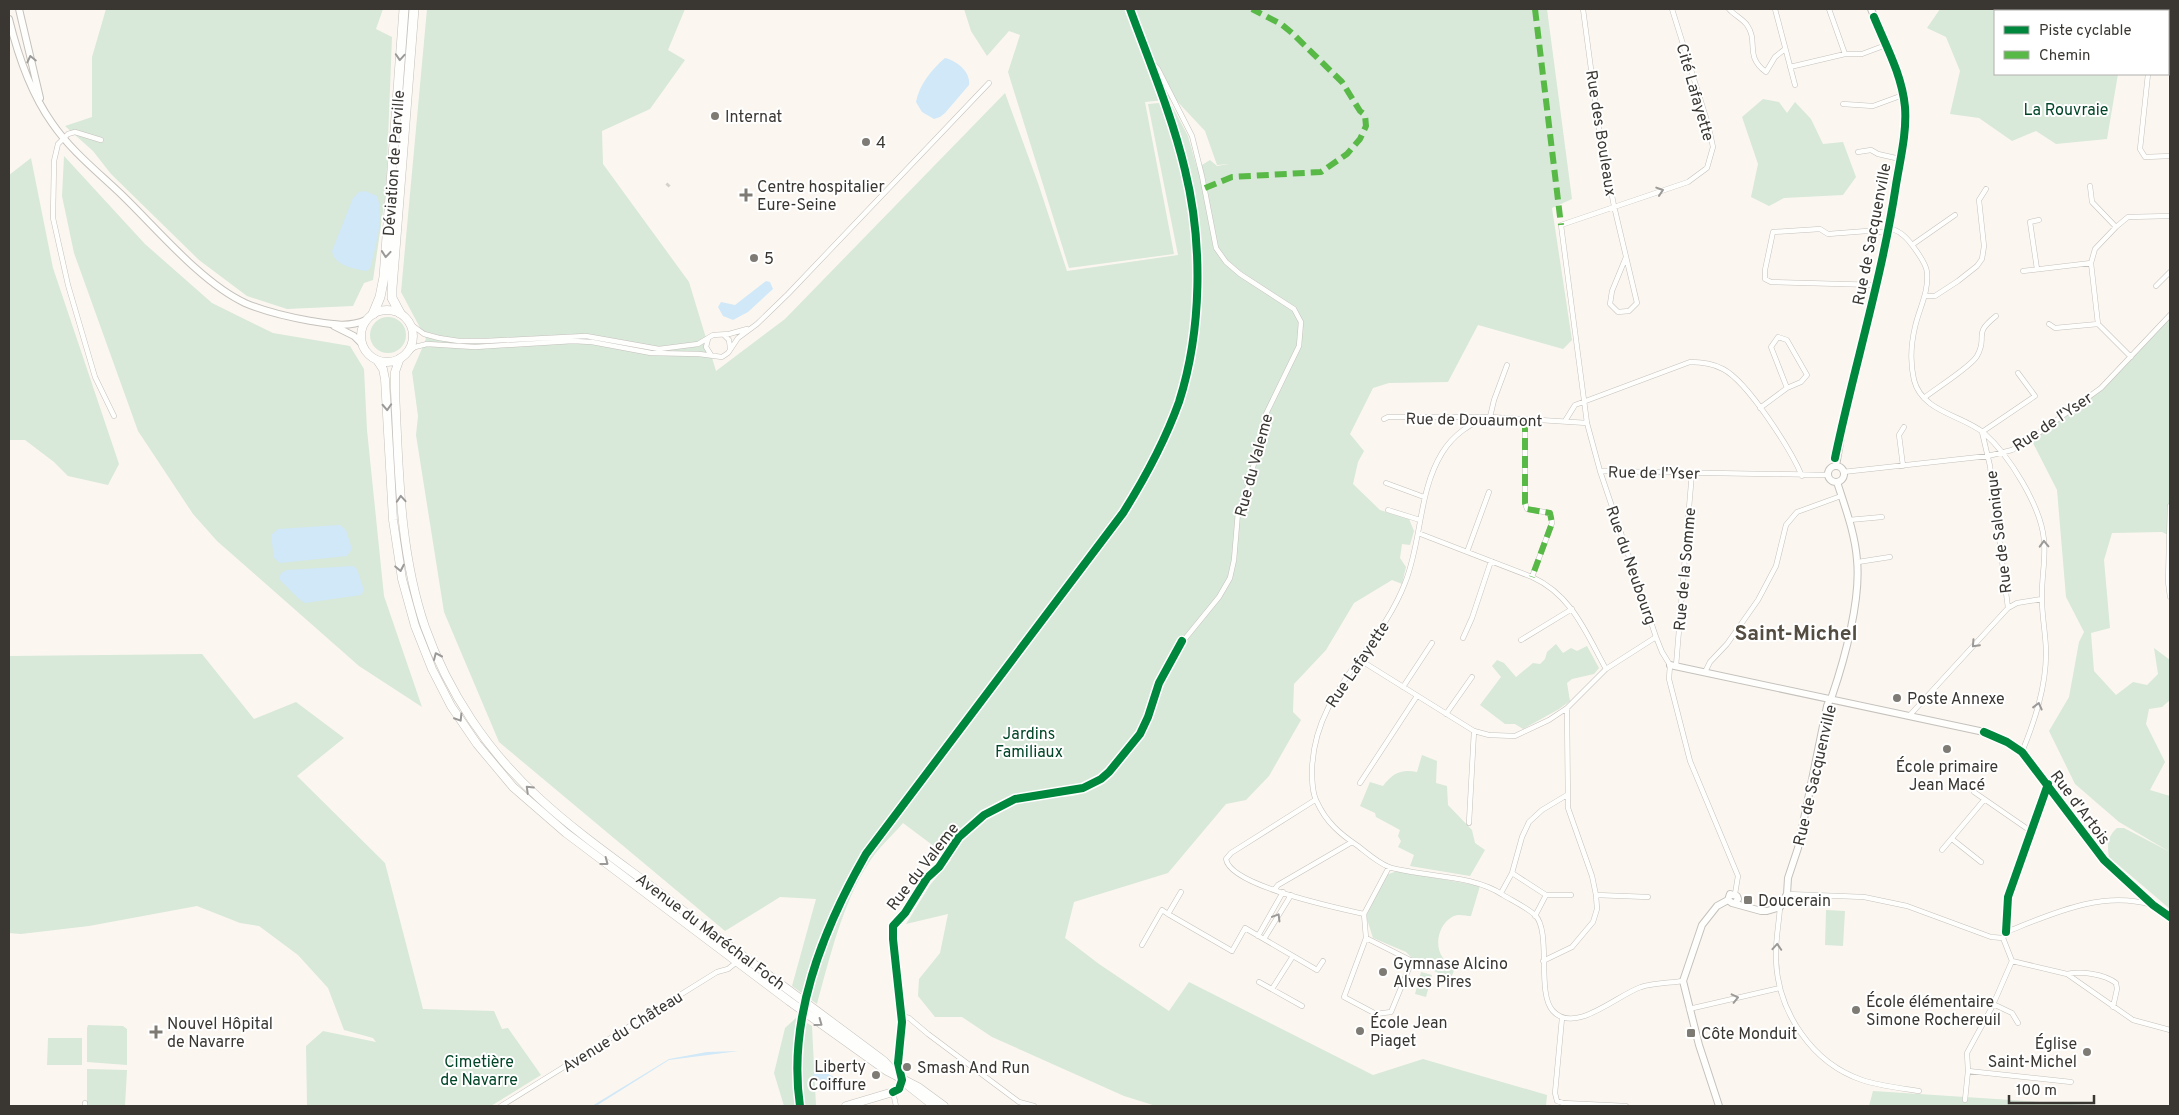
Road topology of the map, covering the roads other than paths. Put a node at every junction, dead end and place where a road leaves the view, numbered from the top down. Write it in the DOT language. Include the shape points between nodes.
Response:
graph roads {
  1 [pos="19,9"];
  2 [pos="404,9"];
  3 [pos="414,9"];
  4 [pos="1583,9"];
  5 [pos="1672,9"];
  6 [pos="1729,9"];
  7 [pos="1775,9"];
  8 [pos="1829,9"];
  9 [pos="1871,9"];
  10 [pos="9,19"];
  11 [pos="1886,45"];
  12 [pos="1785,49"];
  13 [pos="1845,54"];
  14 [pos="1147,57"];
  15 [pos="1790,67"];
  16 [pos="1766,72"];
  17 [pos="2148,75"];
  18 [pos="1769,78"];
  19 [pos="988,83"];
  20 [pos="1795,85"];
  21 [pos="1903,95"];
  22 [pos="1843,104"];
  23 [pos="42,107"];
  24 [pos="63,138"];
  25 [pos="101,140"];
  26 [pos="1858,152"];
  27 [pos="2170,156"];
  28 [pos="1900,159"];
  29 [pos="2090,186"];
  30 [pos="1986,189"];
  31 [pos="1614,206"];
  32 [pos="1955,215"];
  33 [pos="2170,216"];
  34 [pos="2039,220"];
  35 [pos="1561,225"];
  36 [pos="2116,226"];
  37 [pos="1889,230"];
  38 [pos="1912,245"];
  39 [pos="1626,256"];
  40 [pos="2090,262"];
  41 [pos="2036,269"];
  42 [pos="2023,271"];
  43 [pos="2170,272"];
  44 [pos="1877,285"];
  45 [pos="2156,286"];
  46 [pos="1925,296"];
  47 [pos="400,313"];
  48 [pos="2170,315"];
  49 [pos="1996,316"];
  50 [pos="369,317"];
  51 [pos="410,322"];
  52 [pos="330,324"];
  53 [pos="2048,324"];
  54 [pos="2098,324"];
  55 [pos="751,328"];
  56 [pos="724,335"];
  57 [pos="708,339"];
  58 [pos="362,345"];
  59 [pos="730,350"];
  60 [pos="407,353"];
  61 [pos="712,356"];
  62 [pos="2131,357"];
  63 [pos="400,358"];
  64 [pos="377,360"];
  65 [pos="1507,365"];
  66 [pos="2018,373"];
  67 [pos="1787,388"];
  68 [pos="1924,398"];
  69 [pos="1583,402"];
  70 [pos="1760,408"];
  71 [pos="114,416"];
  72 [pos="1490,417"];
  73 [pos="1384,419"];
  74 [pos="1525,420"];
  75 [pos="1565,421"];
  76 [pos="1587,423"];
  77 [pos="1904,427"];
  78 [pos="1982,432"];
  79 [pos="2004,453"];
  80 [pos="1988,456"];
  81 [pos="1836,466"];
  82 [pos="1903,466"];
  83 [pos="1600,472"];
  84 [pos="1692,472"];
  85 [pos="1844,472"];
  86 [pos="1828,475"];
  87 [pos="1802,476"];
  88 [pos="1837,482"];
  89 [pos="1386,483"];
  90 [pos="1489,492"];
  91 [pos="1841,496"];
  92 [pos="1424,497"];
  93 [pos="2170,506"];
  94 [pos="1388,510"];
  95 [pos="1882,517"];
  96 [pos="1420,520"];
  97 [pos="1849,520"];
  98 [pos="1418,533"];
  99 [pos="1467,552"];
  100 [pos="1890,557"];
  101 [pos="1491,561"];
  102 [pos="1858,562"];
  103 [pos="1532,577"];
  104 [pos="2170,598"];
  105 [pos="2042,599"];
  106 [pos="1572,608"];
  107 [pos="2008,608"];
  108 [pos="1656,637"];
  109 [pos="1463,638"];
  110 [pos="1521,640"];
  111 [pos="1432,643"];
  112 [pos="1360,660"];
  113 [pos="1673,665"];
  114 [pos="1606,669"];
  115 [pos="1705,672"];
  116 [pos="1472,677"];
  117 [pos="1403,686"];
  118 [pos="1418,696"];
  119 [pos="1831,699"];
  120 [pos="1567,708"];
  121 [pos="1446,714"];
  122 [pos="1909,716"];
  123 [pos="1474,731"];
  124 [pos="2022,752"];
  125 [pos="1360,783"];
  126 [pos="2048,784"];
  127 [pos="1974,792"];
  128 [pos="1567,795"];
  129 [pos="1315,800"];
  130 [pos="1984,800"];
  131 [pos="1469,822"];
  132 [pos="2032,832"];
  133 [pos="1952,839"];
  134 [pos="1352,842"];
  135 [pos="1942,850"];
  136 [pos="1981,862"];
  137 [pos="1388,867"];
  138 [pos="1512,872"];
  139 [pos="1274,890"];
  140 [pos="2136,890"];
  141 [pos="1181,892"];
  142 [pos="1283,892"];
  143 [pos="1501,893"];
  144 [pos="1735,894"];
  145 [pos="1787,894"];
  146 [pos="1291,895"];
  147 [pos="1546,895"];
  148 [pos="1571,895"];
  149 [pos="1596,895"];
  150 [pos="1648,898"];
  151 [pos="2132,901"];
  152 [pos="1732,902"];
  153 [pos="2153,905"];
  154 [pos="1780,907"];
  155 [pos="1168,914"];
  156 [pos="1364,914"];
  157 [pos="1535,916"];
  158 [pos="2170,916"];
  159 [pos="2006,932"];
  160 [pos="1258,936"];
  161 [pos="1366,938"];
  162 [pos="2003,938"];
  163 [pos="1264,939"];
  164 [pos="1142,946"];
  165 [pos="742,956"];
  166 [pos="1293,956"];
  167 [pos="1323,961"];
  168 [pos="1543,961"];
  169 [pos="2012,961"];
  170 [pos="737,963"];
  171 [pos="2066,974"];
  172 [pos="1259,982"];
  173 [pos="1683,982"];
  174 [pos="1780,988"];
  175 [pos="1272,989"];
  176 [pos="1993,1004"];
  177 [pos="1302,1006"];
  178 [pos="2112,1007"];
  179 [pos="1689,1009"];
  180 [pos="902,1016"];
  181 [pos="1562,1018"];
  182 [pos="2018,1023"];
  183 [pos="2170,1030"];
  184 [pos="1968,1071"];
  185 [pos="902,1080"];
  186 [pos="2071,1082"];
  187 [pos="1919,1091"];
  188 [pos="893,1092"];
  189 [pos="1965,1100"];
  190 [pos="501,1106"];
  191 [pos="846,1106"];
  192 [pos="896,1106"];
  193 [pos="934,1106"];
  194 [pos="944,1106"];
  195 [pos="1034,1106"];
  196 [pos="1626,1106"];
  197 [pos="1719,1106"];
  23 -- 1 [label="street, one-way"];
  2 -- 50 [label="highway, Déviation de Parville, one-way" via="384,276 380,297"];
  3 -- 47 [label="highway, Déviation de Parville" via="392,288 392,298"];
  4 -- 31 [label="street, Rue des Bouleaux" via="1599,129"];
  31 -- 5 [label="street, Cité Lafayette, one-way" via="1688,182 1707,168 1713,147 1708,124"];
  6 -- 16 [label="street" via="1747,25 1754,61"];
  7 -- 12 [label="street"];
  8 -- 13 [label="street"];
  9 -- 11 [label="street, Rue de Sacquenville"];
  10 -- 23 [label="street" via="27,77"];
  11 -- 13 [label="street" via="1862,54"];
  11 -- 21 [label="street, Rue de Sacquenville"];
  12 -- 15 [label="street"];
  12 -- 16 [label="street"];
  13 -- 15 [label="street"];
  14 -- 180 [label="street, Rue du Valeme" via="1158,69 1192,136 1205,188 1212,237 1218,252 1240,274 1291,306 1300,318 1298,350 1266,414 1249,484 1238,512 1230,578 1219,597 1178,645 1158,683 1140,734 1101,780 1083,788 1016,799 984,815 957,840 892,929"];
  15 -- 20 [label="street"];
  16 -- 18 [label="street"];
  17 -- 27 [label="street" via="2140,149 2146,157"];
  19 -- 55 [label="street" via="788,294"];
  21 -- 22 [label="street" via="1872,106"];
  21 -- 28 [label="street, Rue de Sacquenville" via="1905,123"];
  23 -- 24 [label="street"];
  24 -- 25 [label="street" via="75,132"];
  24 -- 52 [label="street" via="222,290 266,311"];
  24 -- 71 [label="street" via="54,161 53,218 68,285 95,377"];
  26 -- 28 [label="street, Rue de Sacquenville" via="1871,150"];
  28 -- 37 [label="street, Rue de Sacquenville"];
  29 -- 36 [label="street" via="2092,202"];
  30 -- 46 [label="street" via="1979,200 1984,246 1982,259 1935,296"];
  31 -- 35 [label="street, Cité Lafayette"];
  31 -- 39 [label="street, Rue des Bouleaux"];
  32 -- 38 [label="street"];
  33 -- 36 [label="street" via="2128,217"];
  34 -- 41 [label="street" via="2030,222"];
  35 -- 69 [label="street, Rue du Neubourg"];
  36 -- 40 [label="street" via="2095,249"];
  37 -- 38 [label="street" via="1904,235"];
  37 -- 44 [label="street, Rue de Sacquenville"];
  37 -- 44 [label="street" via="1828,234 1820,229 1773,232 1764,270 1765,279 1771,282"];
  38 -- 46 [label="street" via="1927,270"];
  39 -- 39 [label="street, Rue des Bouleaux" via="1637,303 1629,311 1618,312 1610,304"];
  40 -- 41 [label="street"];
  40 -- 54 [label="street"];
  41 -- 42 [label="street"];
  43 -- 45 [label="street"];
  44 -- 81 [label="street, Rue de Sacquenville" via="1845,413"];
  46 -- 68 [label="street" via="1915,327 1911,357 1914,380"];
  47 -- 50 [label="main road" via="386,310"];
  47 -- 51 [label="main road"];
  48 -- 62 [label="street, Rue de l'Yser"];
  49 -- 68 [label="street" via="1980,332 1982,344 1976,358"];
  50 -- 52 [label="street" via="350,325"];
  50 -- 58 [label="main road" via="361,331"];
  51 -- 57 [label="street" via="424,334 459,341 586,336 670,349"];
  51 -- 60 [label="main road" via="413,342"];
  52 -- 58 [label="street" via="354,336"];
  53 -- 54 [label="street" via="2055,328"];
  54 -- 62 [label="street"];
  55 -- 56 [label="street"];
  55 -- 59 [label="street"];
  56 -- 57 [label="street" via="713,334"];
  56 -- 59 [label="street" via="730,343"];
  57 -- 61 [label="street" via="706,347"];
  58 -- 64 [label="main road"];
  59 -- 61 [label="street" via="722,357"];
  60 -- 61 [label="street" via="427,344 475,347 574,341 651,353"];
  60 -- 63 [label="main road"];
  62 -- 79 [label="street, Rue de l'Yser" via="2083,402 2029,440"];
  63 -- 64 [label="main road" via="389,362"];
  165 -- 63 [label="main road, Avenue du Maréchal Foch, one-way" via="566,821 520,780 480,733 449,682 426,629 410,571 403,522 395,391"];
  64 -- 170 [label="main road, Avenue du Maréchal Foch, one-way" via="385,379 398,559 411,615 439,683 473,739 514,787 566,833"];
  65 -- 72 [label="street"];
  66 -- 78 [label="street" via="2035,396"];
  67 -- 67 [label="street" via="1801,382 1807,375 1787,340 1778,337 1771,347"];
  67 -- 70 [label="street"];
  68 -- 78 [label="street"];
  69 -- 70 [label="street" via="1690,362 1709,362 1738,380"];
  69 -- 75 [label="street, Rue de Douaumont" via="1575,406"];
  69 -- 76 [label="street, Rue du Neubourg"];
  70 -- 87 [label="street"];
  72 -- 73 [label="street, Rue de Douaumont"];
  72 -- 74 [label="street, Rue de Douaumont"];
  72 -- 92 [label="street, Rue Lafayette" via="1464,429 1451,441 1435,466"];
  74 -- 75 [label="street, Rue de Douaumont"];
  74 -- 103 [label="street" via="1525,503 1528,509 1550,513 1552,523"];
  75 -- 76 [label="street, Rue de Douaumont"];
  76 -- 83 [label="street, Rue du Neubourg"];
  77 -- 82 [label="street" via="1900,435"];
  78 -- 79 [label="street"];
  78 -- 80 [label="street, Rue de Salonique"];
  79 -- 80 [label="street, Rue de l'Yser"];
  105 -- 79 [label="street, one-way" via="2044,540 2039,514"];
  80 -- 82 [label="street, Rue de l'Yser"];
  80 -- 107 [label="street, Rue de Salonique"];
  81 -- 85 [label="street"];
  81 -- 86 [label="street"];
  82 -- 85 [label="street, Rue de l'Yser"];
  83 -- 84 [label="street, Rue de l'Yser"];
  83 -- 108 [label="street, Rue du Neubourg"];
  84 -- 87 [label="street, Rue de l'Yser"];
  84 -- 113 [label="street, Rue de la Somme"];
  85 -- 88 [label="street"];
  86 -- 87 [label="street, Rue de l'Yser"];
  86 -- 88 [label="street"];
  88 -- 91 [label="street, Rue de Sacquenville"];
  89 -- 92 [label="street"];
  90 -- 99 [label="street"];
  91 -- 97 [label="street, Rue de Sacquenville"];
  91 -- 115 [label="street" via="1797,512 1786,525 1776,566 1758,600"];
  92 -- 96 [label="street, Rue Lafayette"];
  93 -- 104 [label="street"];
  94 -- 96 [label="street"];
  95 -- 97 [label="street"];
  96 -- 98 [label="street, Rue Lafayette"];
  97 -- 102 [label="street, Rue de Sacquenville"];
  98 -- 99 [label="street"];
  98 -- 112 [label="street, Rue Lafayette" via="1413,561 1397,601"];
  99 -- 101 [label="street"];
  100 -- 102 [label="street"];
  101 -- 103 [label="street"];
  101 -- 109 [label="street"];
  102 -- 119 [label="street, Rue de Sacquenville" via="1852,616"];
  103 -- 106 [label="street" via="1554,590"];
  105 -- 107 [label="street" via="2017,603"];
  124 -- 105 [label="street, one-way" via="2043,684 2046,653"];
  106 -- 110 [label="street"];
  106 -- 114 [label="street"];
  107 -- 122 [label="street, one-way"];
  108 -- 113 [label="street, Rue du Neubourg" via="1662,652"];
  108 -- 114 [label="street"];
  111 -- 117 [label="street"];
  112 -- 117 [label="street"];
  112 -- 129 [label="street, Rue Lafayette" via="1334,696 1318,729 1312,771"];
  113 -- 115 [label="street, Rue d'Artois"];
  113 -- 144 [label="street, Rue du Neubourg" via="1669,680 1690,761 1738,876"];
  114 -- 120 [label="street"];
  115 -- 119 [label="street, Rue d'Artois"];
  116 -- 121 [label="street"];
  117 -- 118 [label="street"];
  118 -- 121 [label="street"];
  118 -- 125 [label="street"];
  119 -- 122 [label="street, Rue d'Artois"];
  119 -- 145 [label="street, Rue de Sacquenville" via="1798,848 1788,878"];
  120 -- 123 [label="street" via="1515,736"];
  120 -- 128 [label="street"];
  121 -- 123 [label="street"];
  122 -- 124 [label="street, Rue d'Artois" via="1984,732"];
  123 -- 131 [label="street"];
  124 -- 126 [label="street, Rue d'Artois"];
  126 -- 132 [label="street"];
  126 -- 140 [label="street, Rue d'Artois" via="2104,860"];
  127 -- 130 [label="street"];
  128 -- 138 [label="street" via="1529,822"];
  128 -- 149 [label="street" via="1568,808"];
  129 -- 134 [label="street, Rue Lafayette" via="1327,820"];
  129 -- 139 [label="street" via="1226,858 1238,874"];
  130 -- 132 [label="street"];
  130 -- 133 [label="street"];
  132 -- 159 [label="street" via="2008,897"];
  133 -- 135 [label="street"];
  133 -- 136 [label="street"];
  134 -- 137 [label="street, Rue Lafayette"];
  134 -- 139 [label="street" via="1278,884"];
  137 -- 143 [label="street" via="1480,884"];
  137 -- 156 [label="street"];
  138 -- 143 [label="street"];
  138 -- 147 [label="street"];
  139 -- 142 [label="street"];
  140 -- 151 [label="street"];
  140 -- 153 [label="street, Rue d'Artois"];
  141 -- 155 [label="street"];
  142 -- 146 [label="street"];
  142 -- 160 [label="street"];
  143 -- 157 [label="street"];
  144 -- 152 [label="street" via="1738,899"];
  145 -- 154 [label="street, Rue de Sacquenville"];
  145 -- 162 [label="street" via="1873,898 1907,906 1991,937"];
  146 -- 156 [label="street"];
  163 -- 146 [label="street, one-way"];
  147 -- 148 [label="street"];
  147 -- 157 [label="street"];
  149 -- 150 [label="street"];
  149 -- 168 [label="street" via="1597,909 1585,934 1572,946"];
  151 -- 153 [label="street"];
  151 -- 159 [label="street" via="2076,905"];
  152 -- 154 [label="street" via="1761,911"];
  152 -- 173 [label="street" via="1717,906 1702,925"];
  153 -- 158 [label="street, Rue d'Artois"];
  174 -- 154 [label="street, one-way" via="1776,960"];
  155 -- 160 [label="street" via="1232,951 1245,928"];
  155 -- 164 [label="street" via="1162,910"];
  156 -- 161 [label="street"];
  157 -- 168 [label="street" via="1541,932"];
  159 -- 162 [label="street"];
  160 -- 163 [label="street"];
  161 -- 161 [label="street" via="1344,997 1376,1014 1391,1012 1412,961"];
  162 -- 169 [label="street"];
  163 -- 166 [label="street"];
  165 -- 170 [label="street, Avenue du Château"];
  165 -- 185 [label="main road, Avenue du Maréchal Foch" via="884,1060"];
  166 -- 167 [label="street" via="1317,970"];
  166 -- 175 [label="street"];
  168 -- 181 [label="street" via="1547,1001 1553,1012"];
  169 -- 171 [label="street"];
  169 -- 176 [label="street"];
  170 -- 185 [label="main road, Avenue du Maréchal Foch, one-way"];
  170 -- 190 [label="street, Avenue du Château" via="717,972"];
  171 -- 178 [label="street"];
  171 -- 178 [label="street" via="2078,972 2111,979 2117,988"];
  172 -- 175 [label="street"];
  173 -- 179 [label="street"];
  173 -- 181 [label="street" via="1642,987 1580,1019"];
  179 -- 174 [label="street, one-way"];
  174 -- 187 [label="street" via="1788,1012 1800,1032 1828,1061 1862,1080"];
  175 -- 177 [label="street"];
  176 -- 182 [label="street" via="2012,1013"];
  176 -- 184 [label="street" via="1967,1052"];
  178 -- 183 [label="street" via="2133,1020"];
  179 -- 197 [label="street"];
  180 -- 185 [label="street, Rue du Valeme" via="898,1063"];
  180 -- 195 [label="street" via="909,1018 1019,1102"];
  181 -- 196 [label="street" via="1555,1093 1558,1101"];
  184 -- 186 [label="street"];
  184 -- 189 [label="street"];
  185 -- 188 [label="main road" via="899,1089"];
  185 -- 193 [label="main road, Avenue du Maréchal Foch"];
  185 -- 194 [label="main road, Avenue du Maréchal Foch"];
  188 -- 191 [label="main road"];
  188 -- 192 [label="street"];
}
